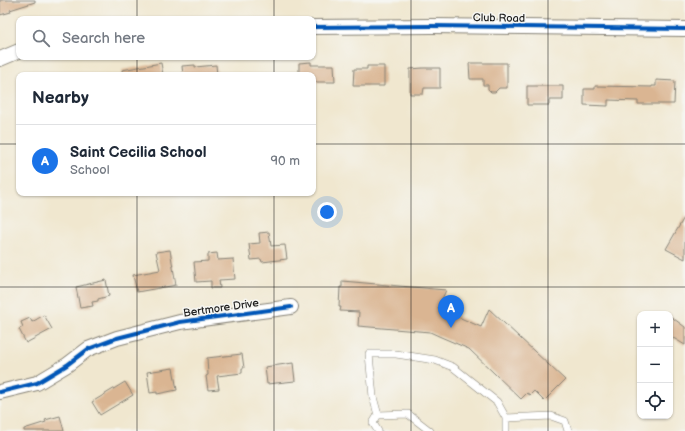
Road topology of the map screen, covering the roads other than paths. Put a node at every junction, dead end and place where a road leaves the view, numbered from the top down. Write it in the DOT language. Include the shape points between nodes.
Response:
graph roads {
  1 [pos="316,27"];
  2 [pos="685,29"];
  3 [pos="16,52"];
  4 [pos="0,59"];
  5 [pos="291,307"];
  6 [pos="0,392"];
  7 [pos="378,415"];
  8 [pos="506,418"];
  9 [pos="378,431"];
  10 [pos="430,431"];
  11 [pos="506,431"];
  12 [pos="568,431"];
  1 -- 2 [label="street, Club Road"];
  3 -- 4 [label="street"];
  5 -- 6 [label="street, Bertmore Drive" via="180,322 117,338 88,349 37,383"];
  7 -- 8 [label="lane" via="373,397 369,354 396,354 435,360 453,367 496,402"];
  7 -- 9 [label="lane" via="373,423"];
  7 -- 10 [label="lane" via="408,414"];
  8 -- 11 [label="lane"];
  8 -- 12 [label="lane" via="551,416 565,421"];
}
